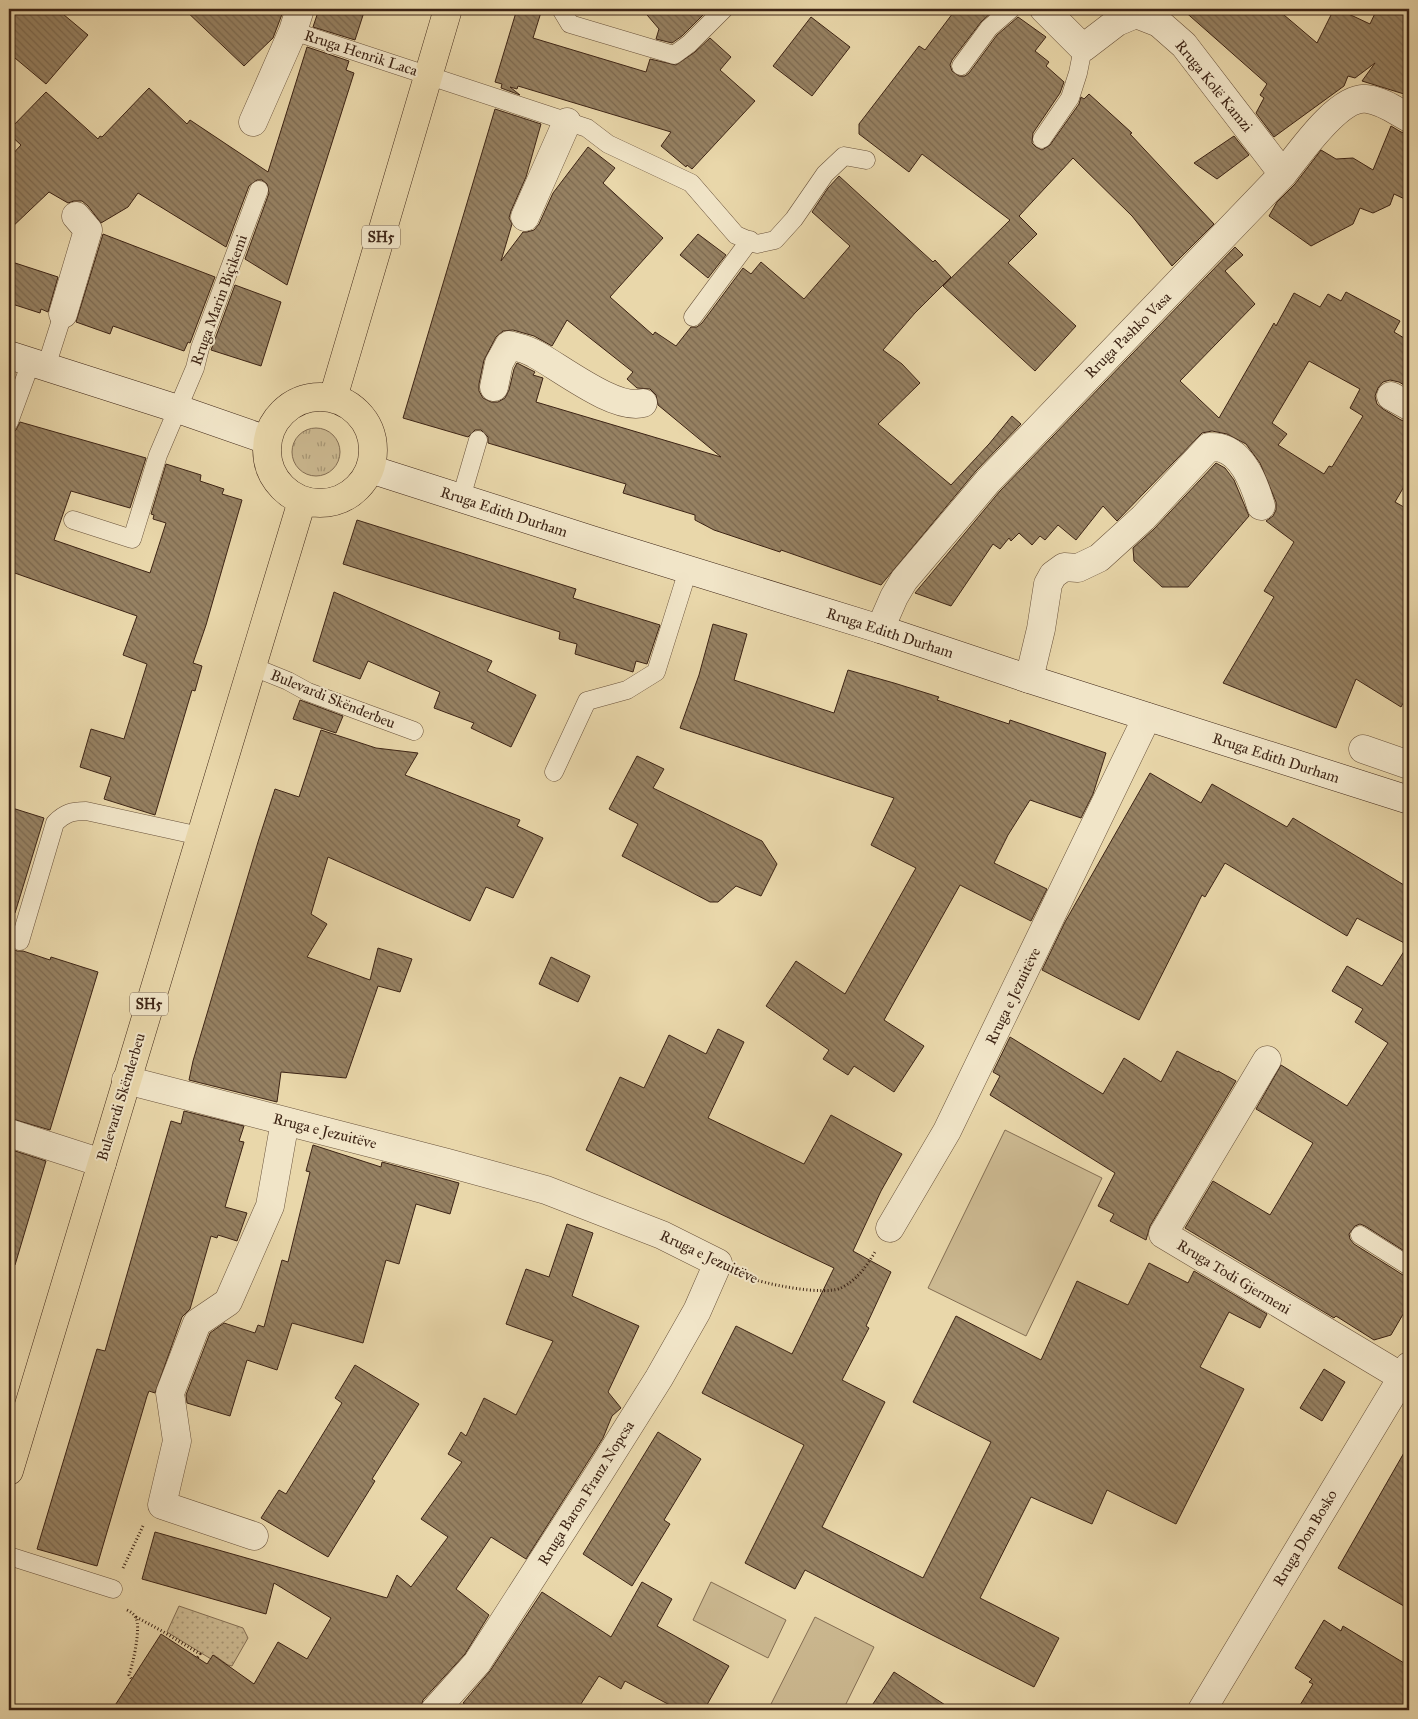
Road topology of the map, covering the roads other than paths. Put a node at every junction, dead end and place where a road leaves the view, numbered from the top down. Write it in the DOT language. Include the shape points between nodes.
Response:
graph roads {
  1 [pos="448,9"];
  2 [pos="561,9"];
  3 [pos="724,9"];
  4 [pos="1011,9"];
  5 [pos="1044,9"];
  6 [pos="297,20"];
  7 [pos="1083,48"];
  8 [pos="961,66"];
  9 [pos="428,75"];
  10 [pos="1409,118"];
  11 [pos="253,122"];
  12 [pos="567,122"];
  13 [pos="1042,139"];
  14 [pos="866,160"];
  15 [pos="1283,174"];
  16 [pos="259,190"];
  17 [pos="76,216"];
  18 [pos="525,217"];
  19 [pos="750,240"];
  20 [pos="63,314"];
  21 [pos="693,316"];
  22 [pos="28,361"];
  23 [pos="494,387"];
  24 [pos="333,398"];
  25 [pos="643,403"];
  26 [pos="178,409"];
  27 [pos="9,422"];
  28 [pos="267,440"];
  29 [pos="478,440"];
  30 [pos="370,469"];
  31 [pos="461,498"];
  32 [pos="302,501"];
  33 [pos="1261,506"];
  34 [pos="73,520"];
  35 [pos="688,570"];
  36 [pos="880,629"];
  37 [pos="251,666"];
  38 [pos="1029,679"];
  39 [pos="1147,717"];
  40 [pos="414,731"];
  41 [pos="1363,749"];
  42 [pos="1409,765"];
  43 [pos="1409,771"];
  44 [pos="554,772"];
  45 [pos="1403,798"];
  46 [pos="200,836"];
  47 [pos="20,941"];
  48 [pos="1267,1060"];
  49 [pos="126,1080"];
  50 [pos="285,1121"];
  51 [pos="9,1133"];
  52 [pos="102,1163"];
  53 [pos="890,1228"];
  54 [pos="1360,1235"];
  55 [pos="718,1263"];
  56 [pos="1409,1266"];
  57 [pos="1406,1372"];
  58 [pos="9,1471"];
  59 [pos="254,1536"];
  60 [pos="9,1556"];
  61 [pos="113,1589"];
  62 [pos="436,1710"];
  63 [pos="1202,1710"];
  1 -- 9 [label="main road, SH5"];
  2 -- 3 [label="lane" via="570,24 674,55"];
  4 -- 8 [label="lane" via="989,28"];
  5 -- 7 [label="street"];
  6 -- 9 [label="lane, Rruga Henrik Laca"];
  6 -- 11 [label="street, Rruga Henrik Laca"];
  7 -- 13 [label="lane" via="1070,98"];
  7 -- 15 [label="street, Rruga Kolë Kamzi" via="1117,22 1136,14 1159,23 1184,44"];
  9 -- 12 [label="lane"];
  9 -- 24 [label="main road, SH5"];
  10 -- 15 [label="street, Rruga Pashko Vasa" via="1382,103 1366,98 1357,100 1342,107 1319,129"];
  12 -- 18 [label="street"];
  12 -- 19 [label="lane" via="587,128 608,144 691,183 736,235"];
  14 -- 19 [label="lane" via="844,156 825,174 775,240 756,244"];
  15 -- 36 [label="street, Rruga Pashko Vasa" via="988,481 904,580"];
  16 -- 26 [label="lane, Rruga Marin Biçikemi"];
  17 -- 20 [label="street" via="88,230"];
  19 -- 21 [label="lane"];
  20 -- 22 [label="lane"];
  22 -- 26 [label="street"];
  22 -- 27 [label="lane"];
  23 -- 25 [label="street" via="499,363 509,345 533,352 610,398 634,405"];
  24 -- 28 [label="main road" via="315,397 284,410 273,424"];
  24 -- 30 [label="main road" via="349,405 371,434 374,452"];
  26 -- 28 [label="street"];
  26 -- 34 [label="lane, Rruga Marin Biçikemi" via="158,455 132,539"];
  28 -- 32 [label="main road" via="270,470 289,494"];
  29 -- 31 [label="lane"];
  30 -- 31 [label="street, Rruga Edith Durham"];
  30 -- 32 [label="main road" via="354,492 342,499 315,504"];
  31 -- 35 [label="street, Rruga Edith Durham"];
  32 -- 37 [label="main road, Bulevardi Skënderbeu / SH5"];
  33 -- 38 [label="street" via="1254,482 1239,460 1222,448 1209,447 1143,518 1099,558 1078,568 1064,567 1052,574"];
  35 -- 36 [label="street, Rruga Edith Durham"];
  35 -- 44 [label="lane" via="656,672 627,690 586,702"];
  36 -- 38 [label="street, Rruga Edith Durham"];
  37 -- 40 [label="lane, Bulevardi Skënderbeu" via="308,692"];
  37 -- 46 [label="main road, Bulevardi Skënderbeu / SH5"];
  38 -- 39 [label="street, Rruga Edith Durham"];
  39 -- 45 [label="street, Rruga Edith Durham"];
  39 -- 53 [label="street, Rruga e Jezuitëve" via="947,1131"];
  41 -- 42 [label="street"];
  43 -- 45 [label="lane"];
  46 -- 47 [label="lane" via="86,812 72,811 63,816 55,823"];
  46 -- 49 [label="main road, Bulevardi Skënderbeu / SH5"];
  48 -- 57 [label="street, Rruga Todi Gjermeni" via="1163,1234"];
  49 -- 50 [label="street, Rruga e Jezuitëve"];
  49 -- 52 [label="main road, Bulevardi Skënderbeu / SH5"];
  50 -- 55 [label="street, Rruga e Jezuitëve" via="546,1190 662,1235"];
  50 -- 59 [label="street" via="270,1206 228,1302 197,1323 170,1392 176,1441 162,1505"];
  51 -- 52 [label="street"];
  52 -- 58 [label="main road, Bulevardi Skënderbeu / SH5"];
  54 -- 56 [label="lane"];
  55 -- 62 [label="street, Rruga Baron Franz Nopcsa" via="698,1311 598,1475 477,1663"];
  57 -- 63 [label="street, Rruga Don Bosko"];
  60 -- 61 [label="lane"];
}
